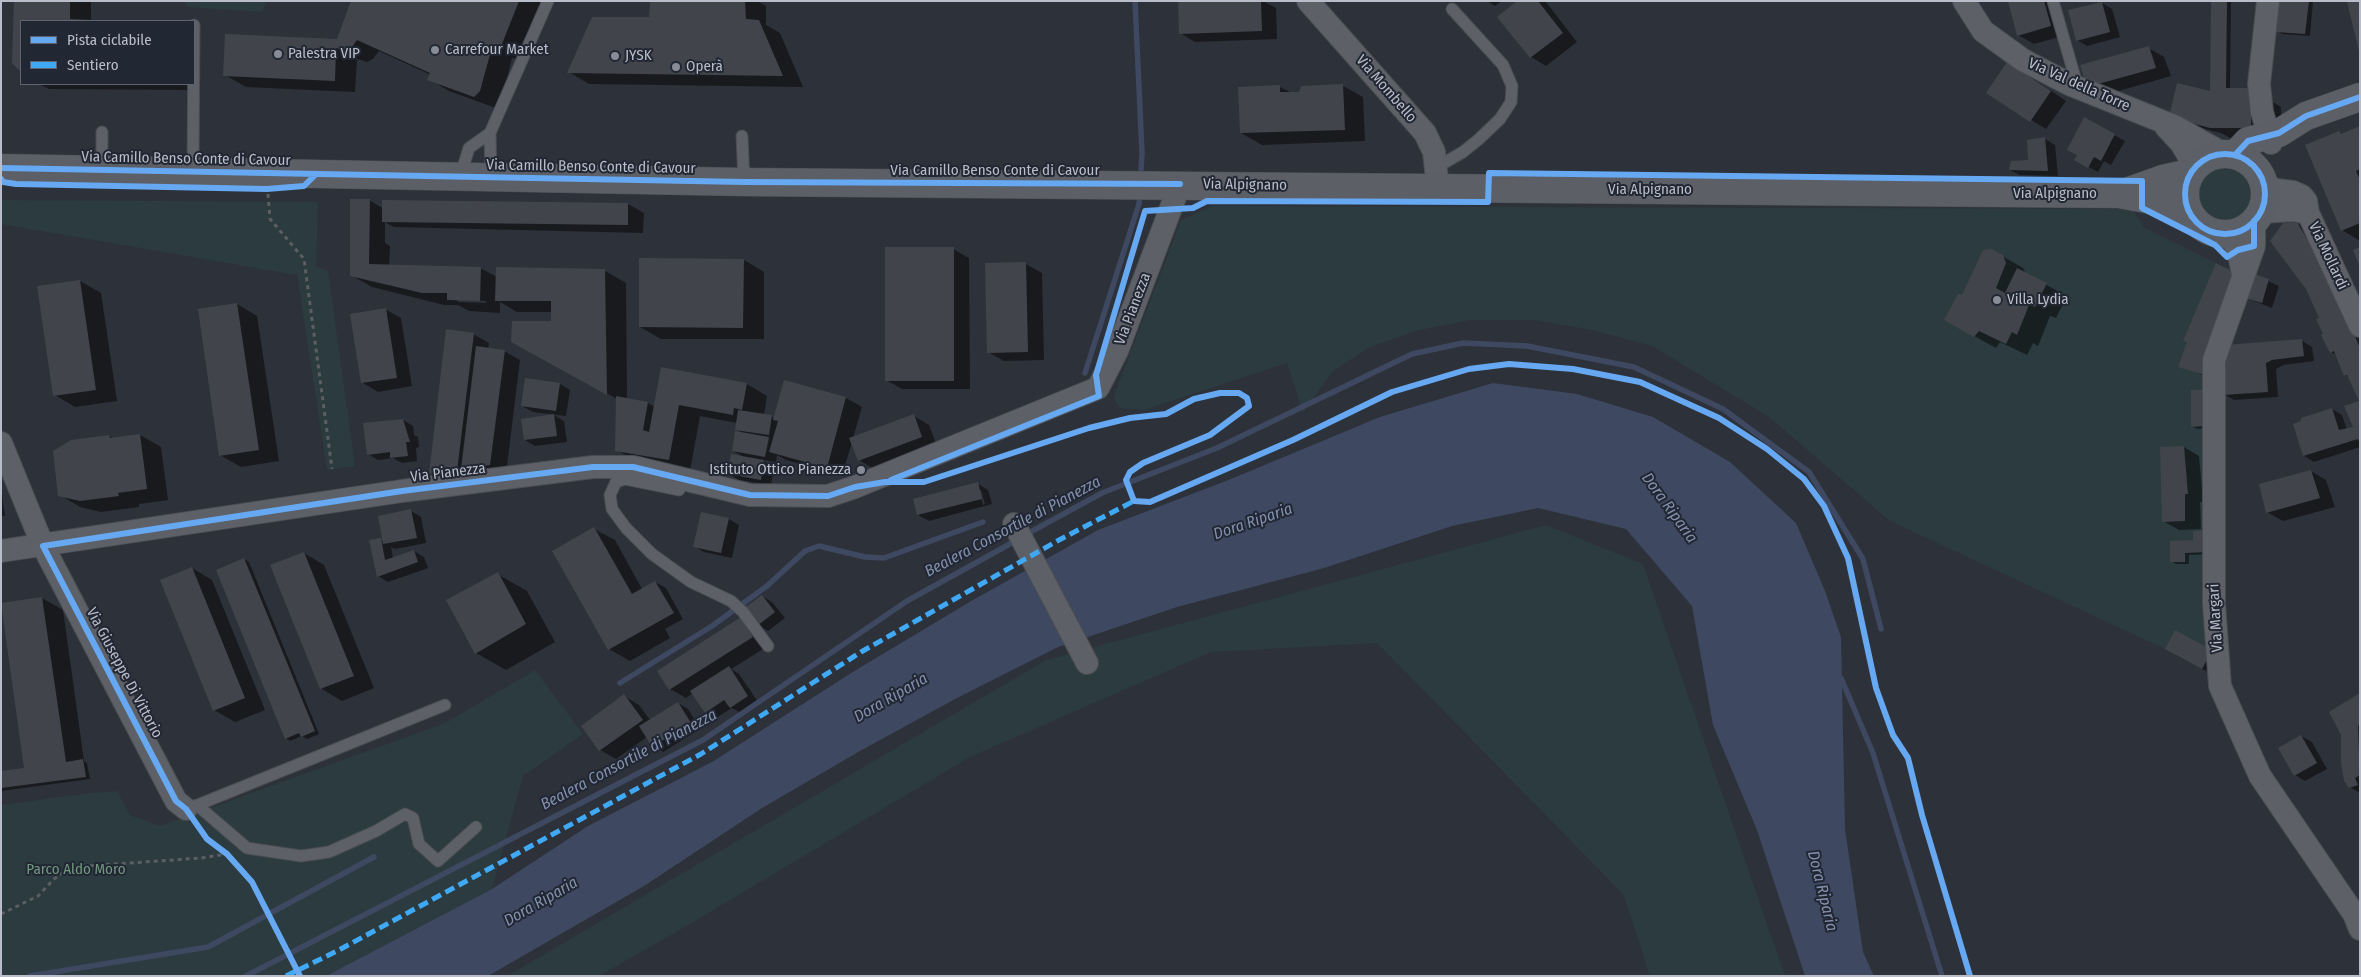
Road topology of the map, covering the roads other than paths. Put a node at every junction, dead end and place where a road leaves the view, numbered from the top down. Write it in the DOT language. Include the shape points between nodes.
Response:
graph roads {
  1 [pos="548,1"];
  2 [pos="1308,1"];
  3 [pos="1964,1"];
  4 [pos="2053,1"];
  5 [pos="2268,1"];
  6 [pos="1452,9"];
  7 [pos="194,85"];
  8 [pos="2078,88"];
  9 [pos="2360,96"];
  10 [pos="2158,120"];
  11 [pos="102,132"];
  12 [pos="490,133"];
  13 [pos="742,136"];
  14 [pos="2272,137"];
  15 [pos="2230,154"];
  16 [pos="1,168"];
  17 [pos="102,169"];
  18 [pos="2193,170"];
  19 [pos="193,171"];
  20 [pos="460,177"];
  21 [pos="491,177"];
  22 [pos="1437,178"];
  23 [pos="2261,179"];
  24 [pos="744,182"];
  25 [pos="1180,184"];
  26 [pos="2120,194"];
  27 [pos="2308,213"];
  28 [pos="2192,216"];
  29 [pos="2257,216"];
  30 [pos="2228,234"];
  31 [pos="2243,274"];
  32 [pos="2360,326"];
  33 [pos="1,444"];
  34 [pos="686,479"];
  35 [pos="1014,524"];
  36 [pos="42,546"];
  37 [pos="1,551"];
  38 [pos="768,646"];
  39 [pos="1087,663"];
  40 [pos="445,705"];
  41 [pos="191,807"];
  42 [pos="476,827"];
  43 [pos="2358,921"];
  1 -- 12 [label="lane"];
  2 -- 22 [label="street, Via Mombello" via="1425,133 1434,152"];
  3 -- 8 [label="street, Via Val della Torre" via="1983,31 2023,60"];
  4 -- 8 [label="lane"];
  5 -- 14 [label="street" via="2259,84 2262,112"];
  6 -- 22 [label="lane" via="1502,65 1512,86 1511,102 1500,119"];
  7 -- 19 [label="lane"];
  8 -- 10 [label="street, Via Val della Torre"];
  9 -- 14 [label="street" via="2306,116"];
  10 -- 15 [label="street, Via Val della Torre"];
  10 -- 18 [label="street, Via Val della Torre" via="2181,143"];
  11 -- 17 [label="lane"];
  12 -- 20 [label="lane" via="469,148"];
  12 -- 21 [label="lane"];
  13 -- 24 [label="lane"];
  14 -- 15 [label="street" via="2248,142"];
  14 -- 23 [label="street" via="2263,158"];
  15 -- 18 [label="street" via="2209,157"];
  15 -- 23 [label="street" via="2244,159"];
  16 -- 17 [label="street, Via Camillo Benso Conte di Cavour"];
  17 -- 19 [label="street, Via Camillo Benso Conte di Cavour"];
  18 -- 26 [label="street, Via Alpignano"];
  18 -- 28 [label="street" via="2185,190"];
  19 -- 20 [label="street, Via Camillo Benso Conte di Cavour"];
  20 -- 21 [label="street, Via Camillo Benso Conte di Cavour"];
  21 -- 24 [label="street, Via Camillo Benso Conte di Cavour"];
  22 -- 25 [label="street, Via Alpignano"];
  22 -- 26 [label="street, Via Alpignano"];
  23 -- 27 [label="street, Via Mollardi" via="2276,190 2302,196"];
  23 -- 29 [label="street" via="2264,203"];
  24 -- 25 [label="street, Via Camillo Benso Conte di Cavour"];
  25 -- 34 [label="street, Via Pianezza" via="1117,351 1098,388 828,496 750,495"];
  26 -- 28 [label="street, Via Alpignano" via="2157,201"];
  27 -- 29 [label="street, Via Mollardi" via="2295,210"];
  27 -- 32 [label="street, Via Mollardi"];
  28 -- 30 [label="street" via="2207,230"];
  29 -- 30 [label="street" via="2238,232"];
  29 -- 31 [label="street, Via Margari" via="2254,246"];
  30 -- 31 [label="street" via="2238,250"];
  31 -- 43 [label="street, Via Margari" via="2214,360 2214,604 2220,686 2260,776"];
  33 -- 36 [label="street, Via Giuseppe Di Vittorio"];
  34 -- 36 [label="street, Via Pianezza" via="633,467 593,467 402,491"];
  34 -- 38 [label="lane" via="679,490 625,479 616,482 610,495 612,509 652,554 691,582 731,601"];
  35 -- 39 [label="street"];
  36 -- 37 [label="street, Via Pianezza"];
  36 -- 41 [label="street, Via Giuseppe Di Vittorio" via="176,801"];
  40 -- 41 [label="lane"];
  41 -- 42 [label="lane" via="246,848 301,856 329,852 405,814 413,818 419,844 438,861"];
}
